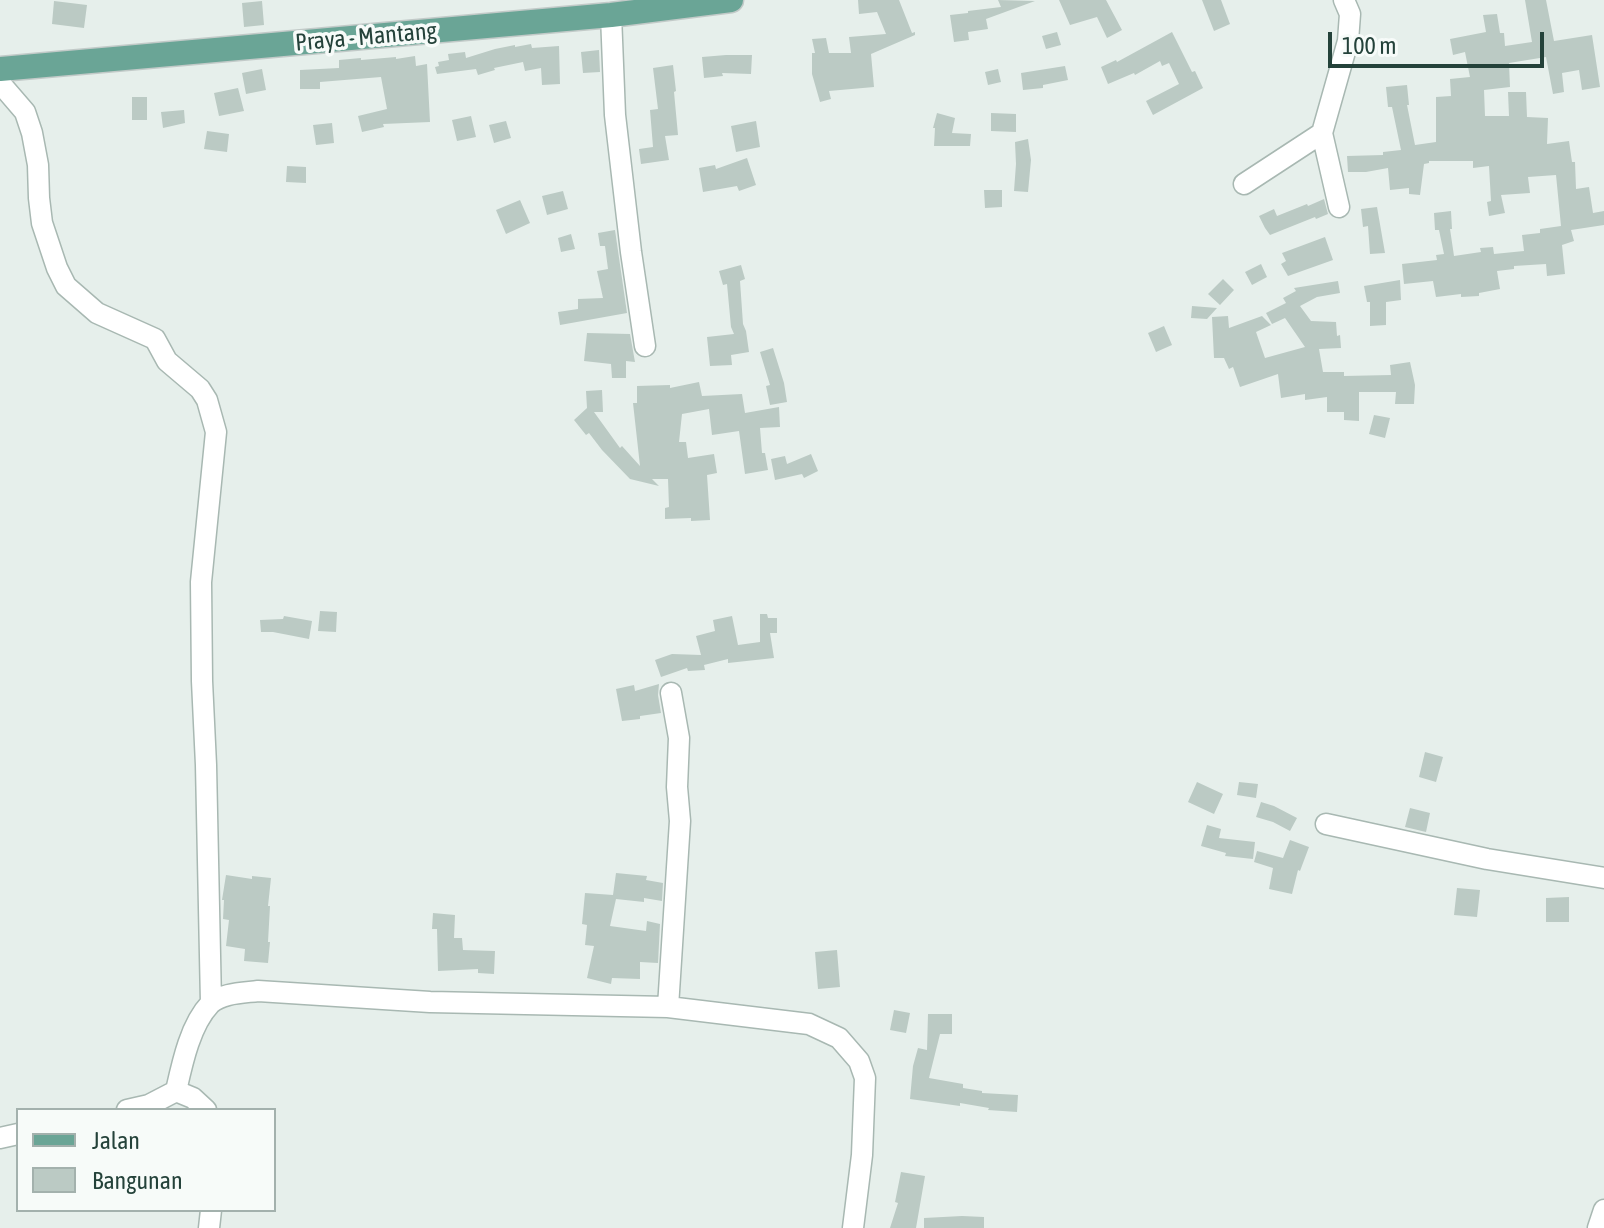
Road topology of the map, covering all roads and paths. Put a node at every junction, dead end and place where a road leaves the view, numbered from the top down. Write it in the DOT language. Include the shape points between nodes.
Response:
graph roads {
  1 [pos="731,0"];
  2 [pos="1344,0"];
  3 [pos="611,15"];
  4 [pos="0,69"];
  5 [pos="0,83"];
  6 [pos="1322,133"];
  7 [pos="1244,184"];
  8 [pos="1339,207"];
  9 [pos="645,346"];
  10 [pos="671,693"];
  11 [pos="1326,824"];
  12 [pos="1604,878"];
  13 [pos="211,1003"];
  14 [pos="668,1007"];
  15 [pos="176,1091"];
  16 [pos="136,1108"];
  17 [pos="204,1108"];
  18 [pos="1604,1210"];
  19 [pos="853,1228"];
  20 [pos="1598,1228"];
  1 -- 3 [label="main road, Praya - Mantang"];
  2 -- 6 [label="street" via="1350,14 1348,41"];
  3 -- 4 [label="main road, Praya - Mantang"];
  3 -- 9 [label="street" via="615,115"];
  5 -- 13 [label="street" via="25,112 32,133 42,223 66,286 97,313 155,339 167,361 200,389 216,432 201,582"];
  6 -- 7 [label="street"];
  6 -- 8 [label="street"];
  10 -- 14 [label="street" via="679,738 680,821"];
  11 -- 12 [label="street"];
  13 -- 14 [label="street" via="229,994 258,991 430,1002"];
  13 -- 15 [label="street" via="192,1032"];
  14 -- 19 [label="street" via="809,1024 839,1038 859,1061 865,1078"];
  15 -- 16 [label="street"];
  15 -- 17 [label="street"];
  18 -- 20 [label="street"];
}
